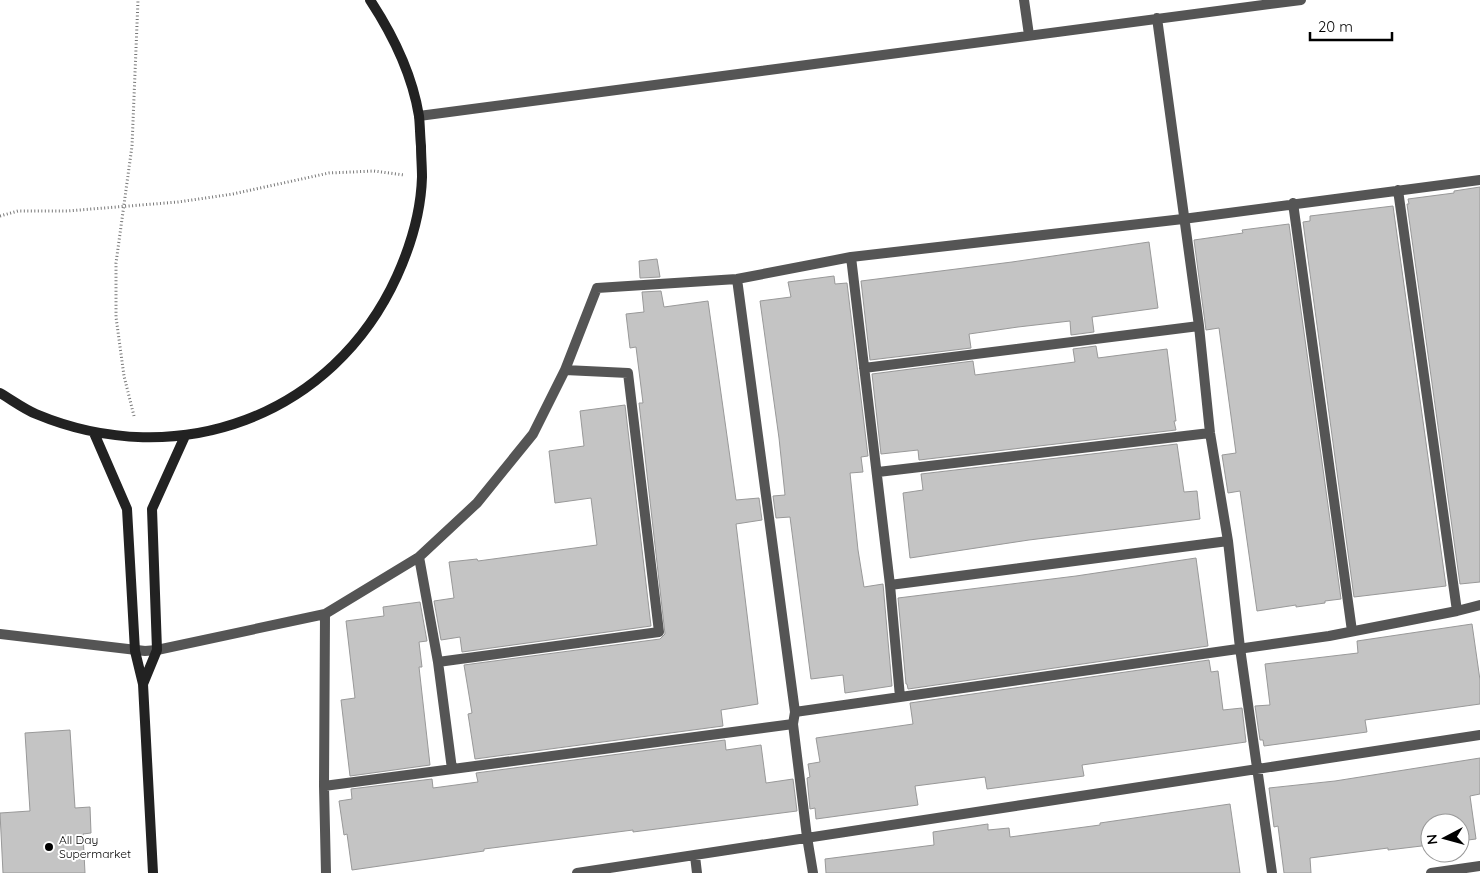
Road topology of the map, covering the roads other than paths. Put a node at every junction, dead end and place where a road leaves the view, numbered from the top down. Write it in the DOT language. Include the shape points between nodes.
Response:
graph roads {
  1 [pos="370,0"];
  2 [pos="1024,0"];
  3 [pos="1301,0"];
  4 [pos="1157,18"];
  5 [pos="1029,35"];
  6 [pos="419,116"];
  7 [pos="1480,180"];
  8 [pos="1398,190"];
  9 [pos="1293,203"];
  10 [pos="1183,219"];
  11 [pos="852,257"];
  12 [pos="737,279"];
  13 [pos="1199,326"];
  14 [pos="864,368"];
  15 [pos="565,370"];
  16 [pos="0,393"];
  17 [pos="94,433"];
  18 [pos="1210,433"];
  19 [pos="186,436"];
  20 [pos="878,472"];
  21 [pos="1228,541"];
  22 [pos="419,557"];
  23 [pos="890,585"];
  24 [pos="1480,605"];
  25 [pos="1457,611"];
  26 [pos="326,614"];
  27 [pos="1352,631"];
  28 [pos="0,634"];
  29 [pos="1240,648"];
  30 [pos="157,650"];
  31 [pos="135,651"];
  32 [pos="438,662"];
  33 [pos="143,684"];
  34 [pos="900,697"];
  35 [pos="795,712"];
  36 [pos="793,724"];
  37 [pos="1480,735"];
  38 [pos="452,769"];
  39 [pos="1258,769"];
  40 [pos="324,786"];
  41 [pos="807,837"];
  42 [pos="695,856"];
  43 [pos="1480,866"];
  44 [pos="154,873"];
  45 [pos="326,873"];
  46 [pos="576,873"];
  47 [pos="697,873"];
  48 [pos="813,873"];
  49 [pos="1272,873"];
  50 [pos="1431,873"];
  1 -- 6 [label="street" via="400,52"];
  2 -- 5 [label="street"];
  3 -- 4 [label="street"];
  4 -- 5 [label="street"];
  4 -- 10 [label="street"];
  5 -- 6 [label="street"];
  6 -- 19 [label="street" via="422,177 417,219 405,260 388,298 364,333 335,364 302,391 273,408 227,427"];
  7 -- 8 [label="street"];
  8 -- 9 [label="street"];
  8 -- 25 [label="street"];
  9 -- 10 [label="street"];
  9 -- 27 [label="street"];
  10 -- 11 [label="street"];
  10 -- 13 [label="street"];
  11 -- 12 [label="street"];
  11 -- 14 [label="street"];
  12 -- 15 [label="street" via="597,288"];
  12 -- 35 [label="street"];
  13 -- 14 [label="street"];
  13 -- 18 [label="street"];
  14 -- 20 [label="street"];
  15 -- 22 [label="street" via="533,434 477,503"];
  15 -- 32 [label="street" via="628,373 659,632"];
  16 -- 17 [label="street" via="35,414"];
  17 -- 19 [label="street" via="139,438"];
  17 -- 31 [label="street" via="128,509"];
  18 -- 20 [label="street"];
  18 -- 21 [label="street"];
  19 -- 30 [label="street" via="152,509"];
  20 -- 23 [label="street"];
  21 -- 23 [label="street"];
  21 -- 29 [label="street"];
  22 -- 26 [label="street"];
  22 -- 32 [label="street"];
  23 -- 34 [label="street"];
  24 -- 25 [label="street"];
  25 -- 27 [label="street"];
  26 -- 30 [label="street"];
  26 -- 40 [label="street"];
  27 -- 29 [label="street"];
  28 -- 31 [label="street"];
  29 -- 34 [label="street"];
  29 -- 39 [label="street"];
  30 -- 31 [label="street"];
  30 -- 33 [label="street"];
  31 -- 33 [label="street"];
  32 -- 38 [label="street"];
  33 -- 44 [label="street"];
  34 -- 35 [label="street"];
  35 -- 36 [label="street"];
  36 -- 38 [label="street"];
  36 -- 41 [label="street"];
  37 -- 39 [label="street"];
  38 -- 40 [label="street"];
  39 -- 41 [label="street"];
  39 -- 49 [label="street"];
  40 -- 45 [label="street"];
  41 -- 42 [label="street"];
  41 -- 48 [label="street"];
  42 -- 46 [label="street"];
  42 -- 47 [label="street"];
  43 -- 50 [label="street"];
}
